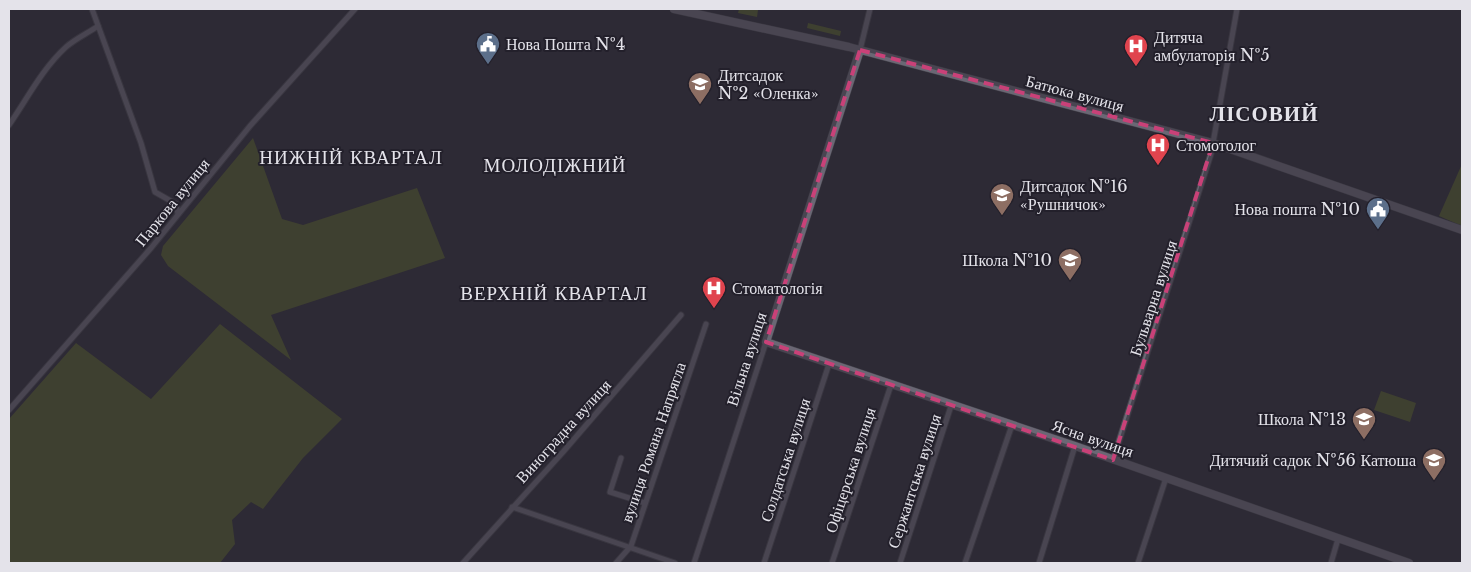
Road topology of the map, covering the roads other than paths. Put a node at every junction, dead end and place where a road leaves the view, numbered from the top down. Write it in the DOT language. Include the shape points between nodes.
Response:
graph roads {
  1 [pos="92,9"];
  2 [pos="355,9"];
  3 [pos="674,9"];
  4 [pos="870,9"];
  5 [pos="1237,9"];
  6 [pos="98,26"];
  7 [pos="860,50"];
  8 [pos="9,125"];
  9 [pos="1213,143"];
  10 [pos="178,214"];
  11 [pos="1462,230"];
  12 [pos="681,315"];
  13 [pos="706,324"];
  14 [pos="766,342"];
  15 [pos="829,364"];
  16 [pos="891,385"];
  17 [pos="951,406"];
  18 [pos="9,410"];
  19 [pos="1012,425"];
  20 [pos="1075,446"];
  21 [pos="621,458"];
  22 [pos="1113,460"];
  23 [pos="1166,478"];
  24 [pos="645,503"];
  25 [pos="512,507"];
  26 [pos="1338,539"];
  27 [pos="631,546"];
  28 [pos="463,563"];
  29 [pos="616,563"];
  30 [pos="675,563"];
  31 [pos="694,563"];
  32 [pos="764,563"];
  33 [pos="832,563"];
  34 [pos="900,563"];
  35 [pos="965,563"];
  36 [pos="1039,563"];
  37 [pos="1138,563"];
  38 [pos="1331,563"];
  39 [pos="1405,563"];
  1 -- 6 [label="street"];
  2 -- 10 [label="street, Паркова вулиця" via="250,126"];
  3 -- 7 [label="street, Батюка вулиця"];
  4 -- 7 [label="street"];
  5 -- 9 [label="street, Бульварна вулиця"];
  6 -- 8 [label="street" via="61,52"];
  6 -- 10 [label="street" via="141,143 155,192 176,204"];
  7 -- 9 [label="street, Батюка вулиця"];
  7 -- 14 [label="street, Вільна вулиця"];
  9 -- 11 [label="street, Батюка вулиця"];
  9 -- 22 [label="street, Бульварна вулиця" via="1201,191"];
  10 -- 18 [label="street, Паркова вулиця"];
  12 -- 25 [label="street, Виноградна вулиця"];
  13 -- 24 [label="street, вулиця Романа Напрягла"];
  14 -- 15 [label="street, Ясна вулиця"];
  14 -- 31 [label="street, Вільна вулиця"];
  15 -- 16 [label="street, Ясна вулиця"];
  15 -- 32 [label="street, Солдатська вулиця"];
  16 -- 17 [label="street, Ясна вулиця"];
  16 -- 33 [label="street, Офіцерська вулиця"];
  17 -- 19 [label="street, Ясна вулиця"];
  17 -- 34 [label="street, Сержантська вулиця"];
  19 -- 20 [label="street, Ясна вулиця"];
  19 -- 35 [label="street"];
  20 -- 22 [label="street, Ясна вулиця"];
  20 -- 36 [label="street"];
  21 -- 24 [label="street" via="610,492"];
  22 -- 23 [label="street, Ясна вулиця"];
  23 -- 26 [label="street, Ясна вулиця"];
  23 -- 37 [label="street"];
  24 -- 27 [label="street, вулиця Романа Напрягла"];
  25 -- 27 [label="street"];
  25 -- 28 [label="street, Виноградна вулиця"];
  26 -- 38 [label="street"];
  26 -- 39 [label="street, Ясна вулиця"];
  27 -- 29 [label="street, вулиця Романа Напрягла"];
  27 -- 30 [label="street"];
}
